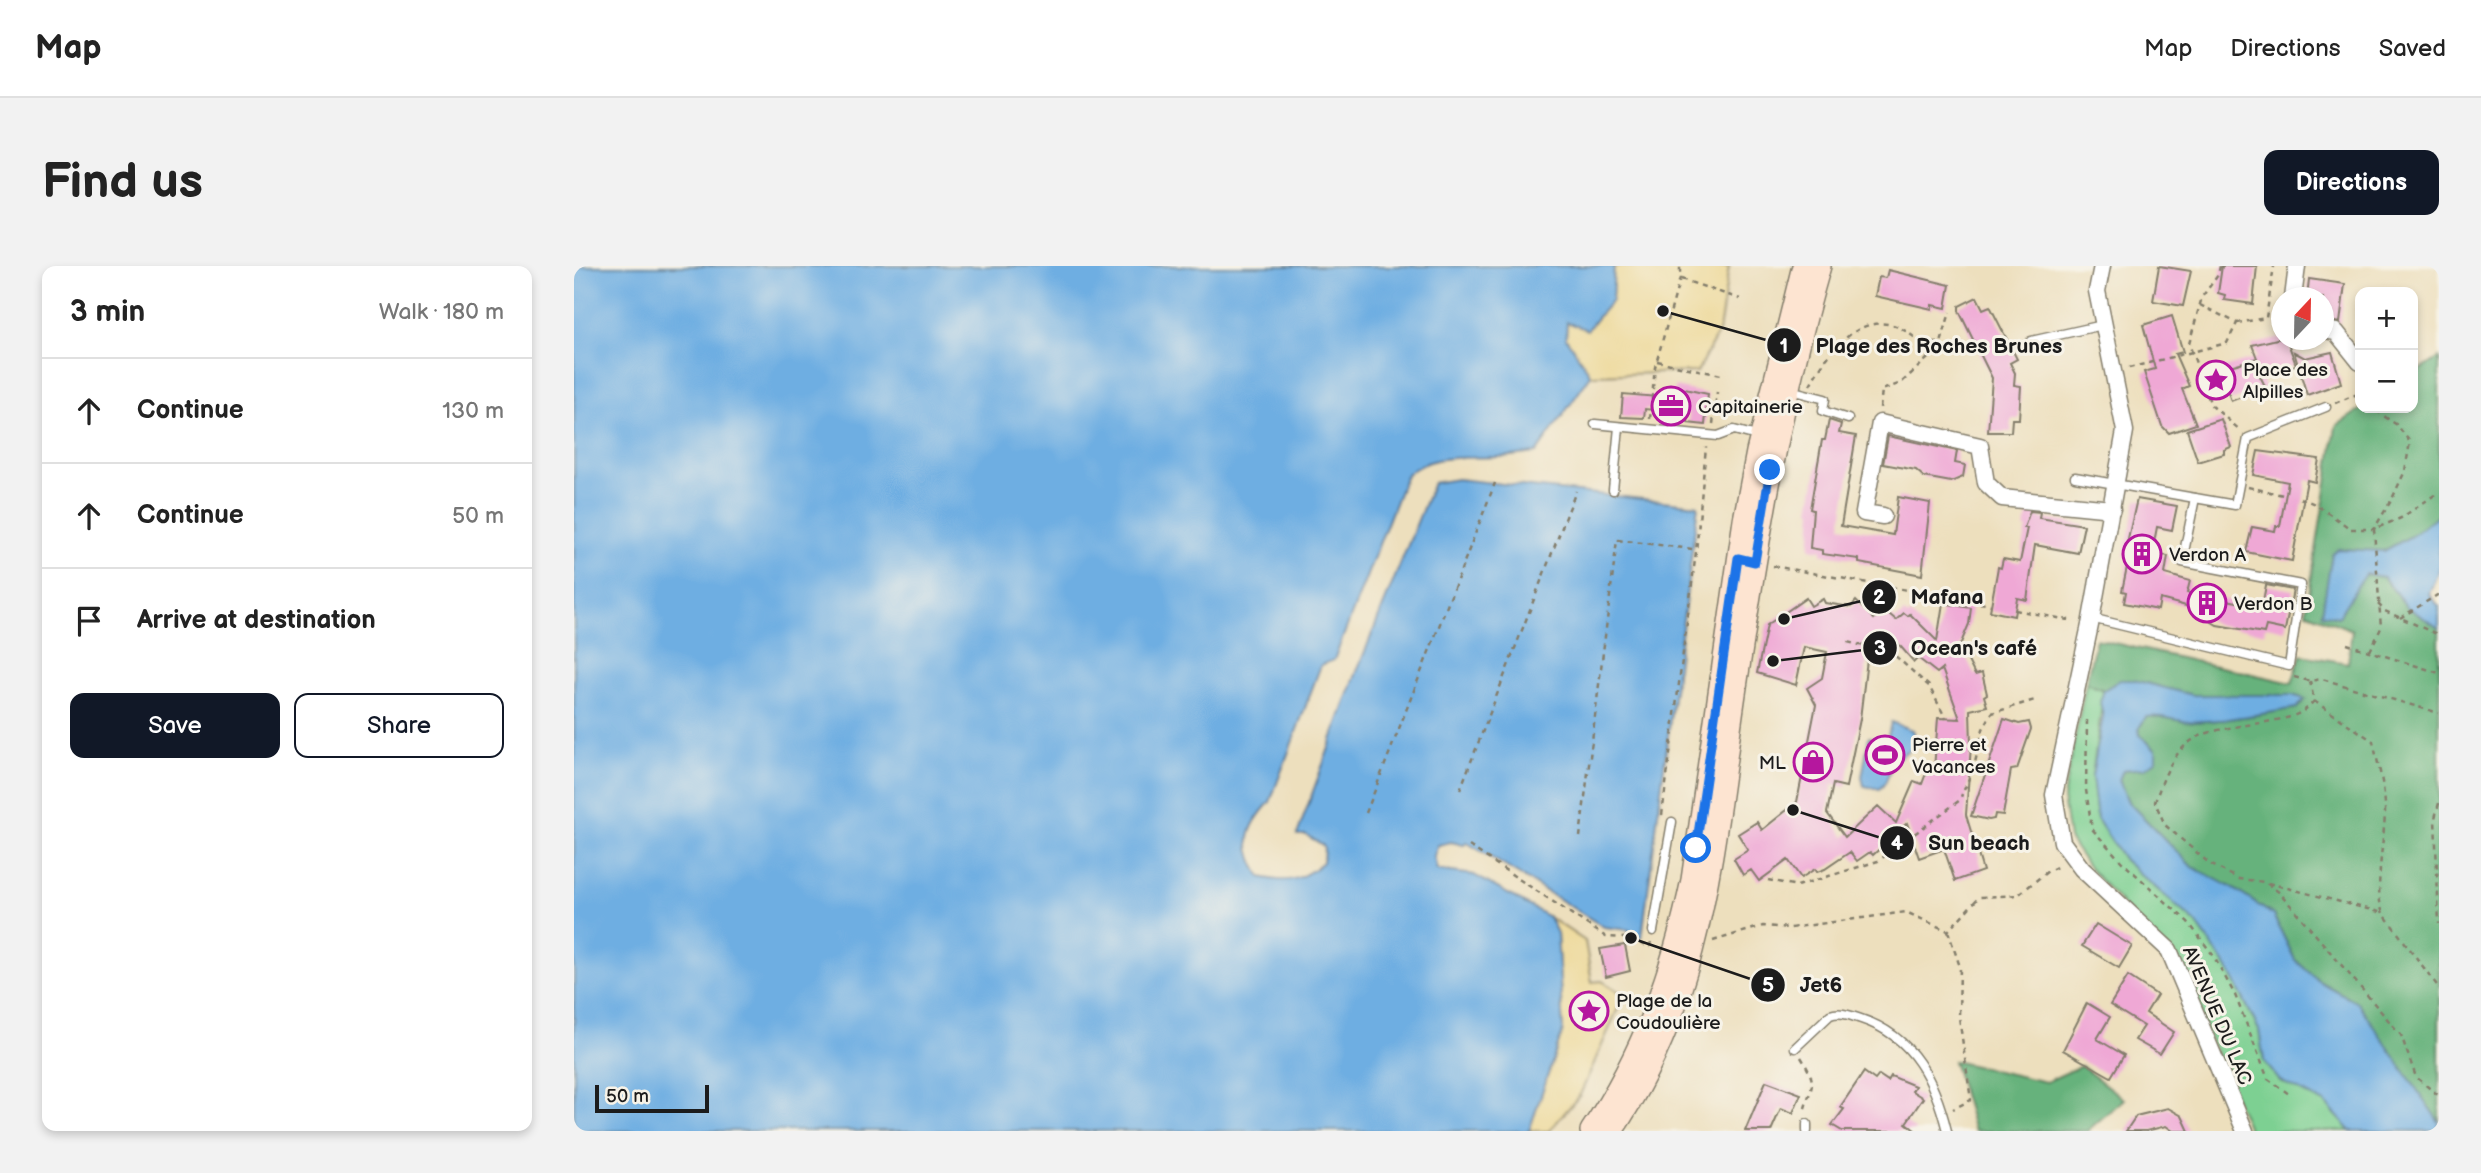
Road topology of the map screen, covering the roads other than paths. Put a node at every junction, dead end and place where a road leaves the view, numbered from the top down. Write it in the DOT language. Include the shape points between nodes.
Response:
graph roads {
  1 [pos="1802,266"];
  2 [pos="1820,266"];
  3 [pos="2102,266"];
  4 [pos="2297,266"];
  5 [pos="2294,287"];
  6 [pos="2103,325"];
  7 [pos="2334,332"];
  8 [pos="2031,341"];
  9 [pos="2355,356"];
  10 [pos="1796,392"];
  11 [pos="2326,407"];
  12 [pos="1848,419"];
  13 [pos="1595,424"];
  14 [pos="1619,426"];
  15 [pos="1768,439"];
  16 [pos="2075,477"];
  17 [pos="2116,485"];
  18 [pos="1613,490"];
  19 [pos="2194,498"];
  20 [pos="2112,509"];
  21 [pos="1882,516"];
  22 [pos="2091,622"];
  23 [pos="1672,822"];
  24 [pos="1708,828"];
  25 [pos="1653,931"];
  26 [pos="1795,1048"];
  27 [pos="1591,1131"];
  28 [pos="1612,1131"];
  29 [pos="1947,1131"];
  30 [pos="2245,1131"];
  1 -- 15 [label="main road"];
  2 -- 10 [label="main road"];
  3 -- 6 [label="street, AVENUE DU LAC" via="2097,291"];
  4 -- 5 [label="street"];
  6 -- 8 [label="lane"];
  6 -- 17 [label="street, AVENUE DU LAC" via="2125,431"];
  7 -- 9 [label="street"];
  10 -- 12 [label="lane" via="1825,399 1823,411"];
  10 -- 15 [label="main road"];
  11 -- 19 [label="lane" via="2248,438 2235,505"];
  13 -- 14 [label="lane"];
  14 -- 15 [label="lane" via="1718,436 1734,430"];
  14 -- 18 [label="lane"];
  15 -- 24 [label="main road" via="1739,690"];
  15 -- 24 [label="main road" via="1740,546"];
  16 -- 17 [label="lane"];
  17 -- 19 [label="lane"];
  17 -- 20 [label="street, AVENUE DU LAC"];
  19 -- 22 [label="lane" via="2182,562 2301,584 2289,666"];
  20 -- 21 [label="street" via="2001,498 1986,483 1979,446 1880,424 1864,513"];
  20 -- 22 [label="street, AVENUE DU LAC"];
  22 -- 30 [label="street, AVENUE DU LAC" via="2054,795 2062,842 2169,950"];
  23 -- 25 [label="lane"];
  24 -- 27 [label="main road" via="1664,989 1627,1073"];
  24 -- 28 [label="main road" via="1697,940 1662,1038"];
  26 -- 29 [label="lane" via="1830,1015 1869,1021 1920,1060"];
}
